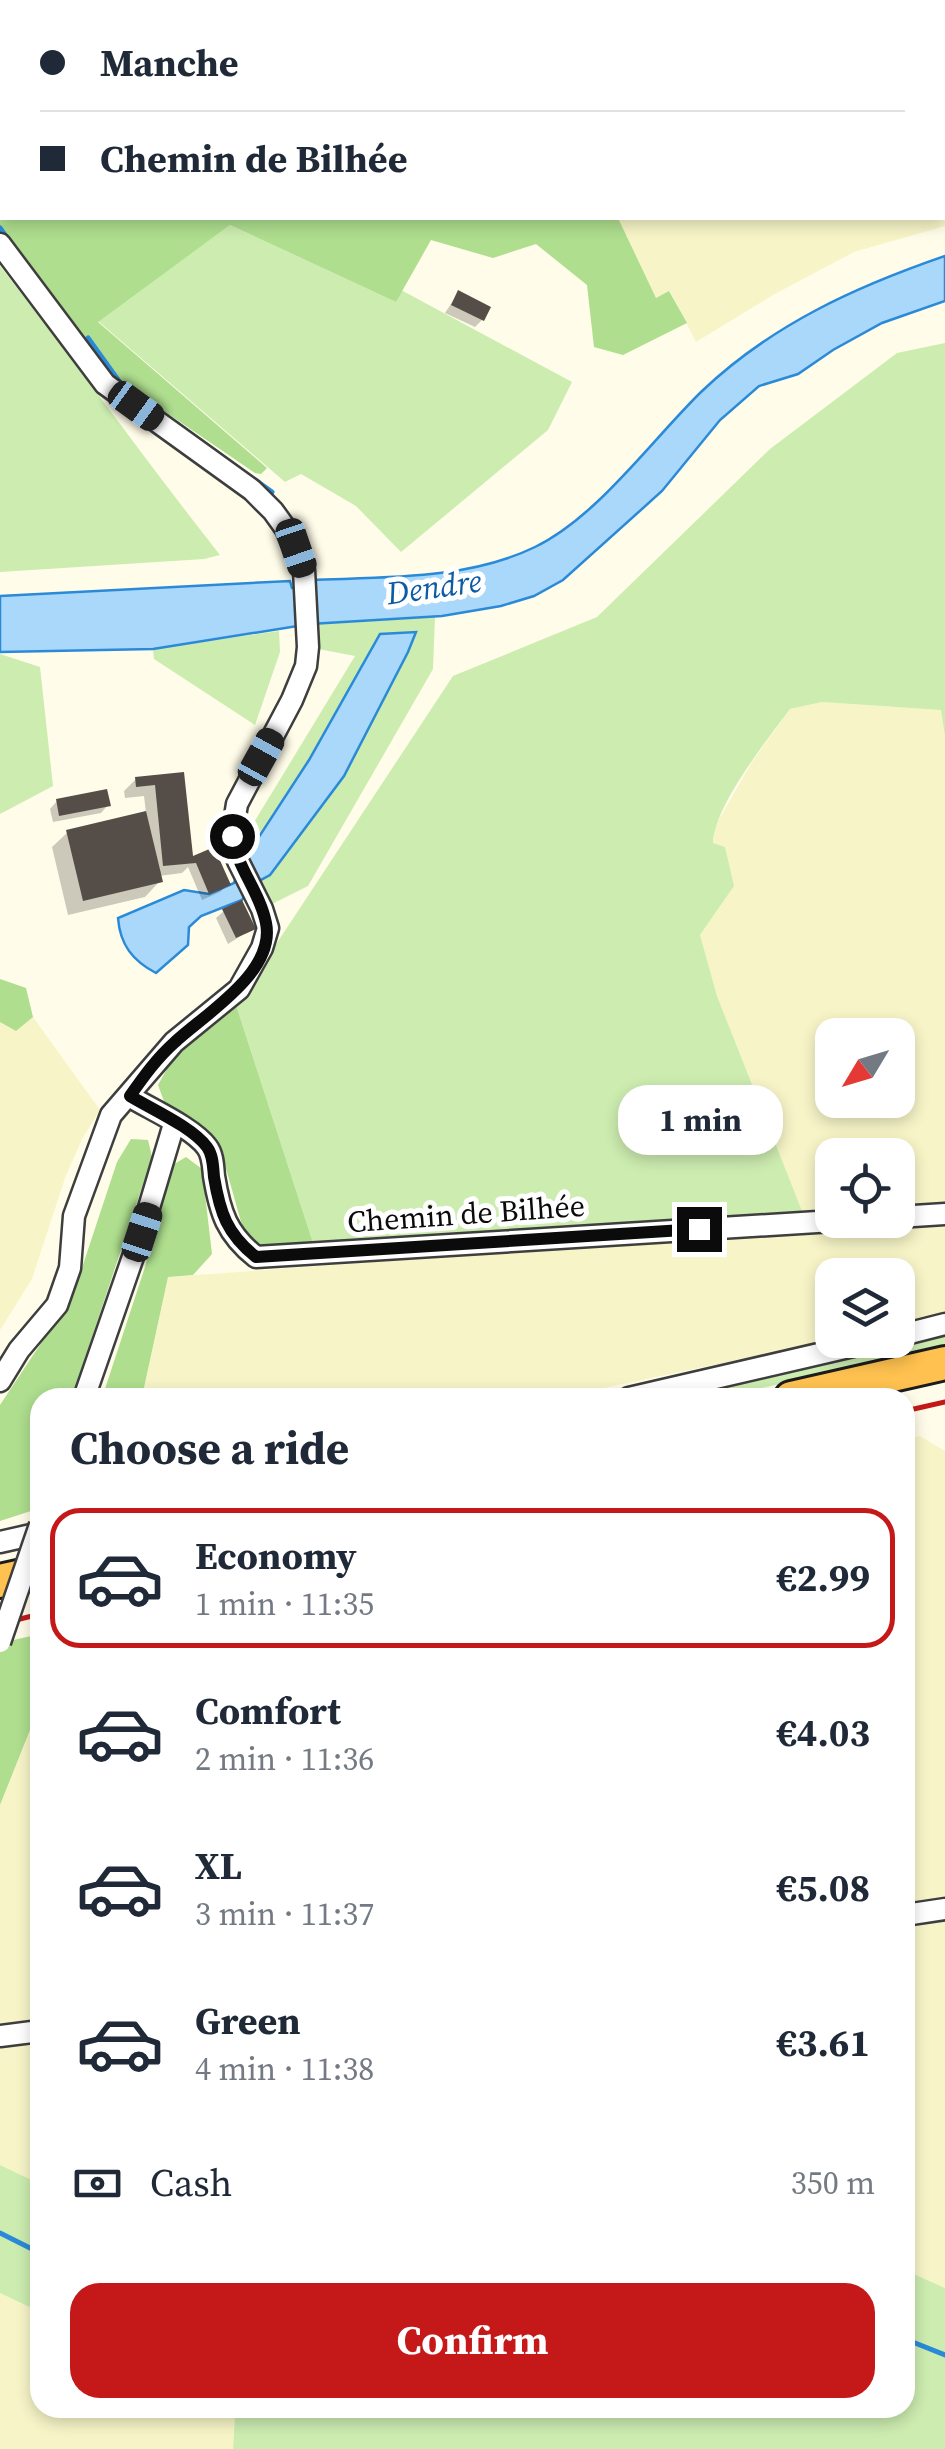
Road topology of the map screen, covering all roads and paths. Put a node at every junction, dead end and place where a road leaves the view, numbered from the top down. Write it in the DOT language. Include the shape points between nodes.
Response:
graph roads {
  1 [pos="0,244"];
  2 [pos="130,1096"];
  3 [pos="174,1124"];
  4 [pos="945,1214"];
  5 [pos="915,1216"];
  6 [pos="815,1222"];
  7 [pos="945,1324"];
  8 [pos="915,1332"];
  9 [pos="815,1355"];
  10 [pos="945,1363"];
  11 [pos="0,1381"];
  12 [pos="87,1388"];
  13 [pos="673,1388"];
  14 [pos="835,1388"];
  15 [pos="30,1535"];
  16 [pos="0,1542"];
  17 [pos="30,1554"];
  18 [pos="30,1574"];
  19 [pos="0,1581"];
  20 [pos="0,1642"];
  21 [pos="945,1909"];
  22 [pos="915,1913"];
  23 [pos="30,2032"];
  24 [pos="0,2036"];
  1 -- 2 [label="street" via="105,384 273,511 296,548 304,580 306,666 237,804 232,836 268,928 257,961 239,988 151,1065"];
  2 -- 3 [label="street, Chemin de Bilhée"];
  2 -- 11 [label="street" via="111,1115 74,1216 70,1268 58,1304"];
  3 -- 6 [label="street, Chemin de Bilhée" via="194,1130 210,1150 218,1202 233,1239 256,1257"];
  3 -- 12 [label="street"];
  4 -- 5 [label="street"];
  7 -- 8 [label="street"];
  9 -- 13 [label="street"];
  10 -- 14 [label="highway"];
  15 -- 16 [label="street"];
  17 -- 20 [label="street, bridge"];
  18 -- 19 [label="highway"];
  21 -- 22 [label="street"];
  23 -- 24 [label="street"];
}
